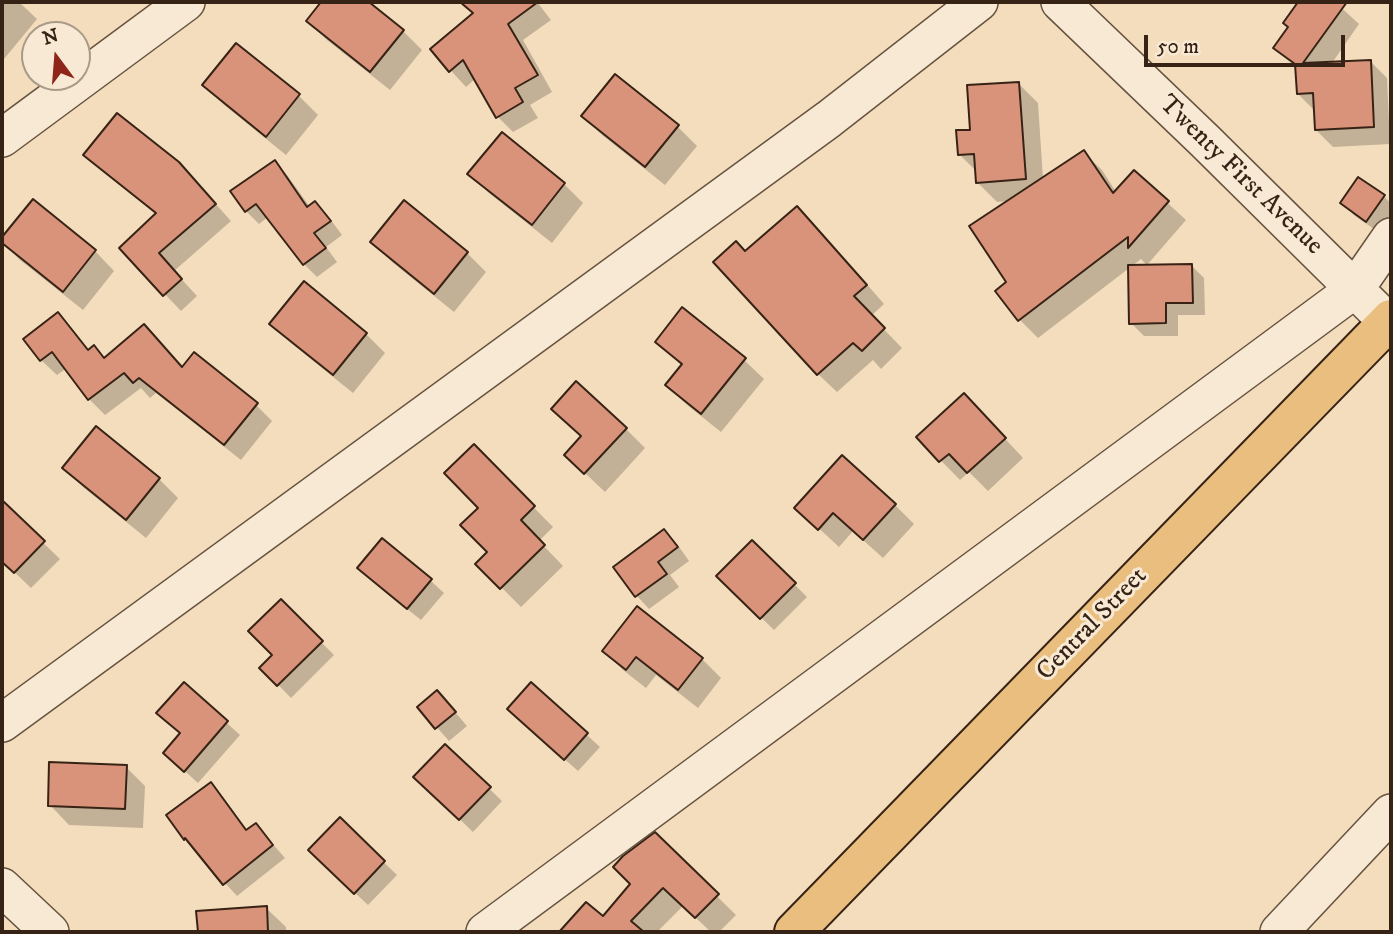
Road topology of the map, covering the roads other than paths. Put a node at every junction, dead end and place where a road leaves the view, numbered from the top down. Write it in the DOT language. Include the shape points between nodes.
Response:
graph roads {
  1 [pos="186,2"];
  2 [pos="979,2"];
  3 [pos="1060,2"];
  4 [pos="2,138"];
  5 [pos="1391,237"];
  6 [pos="1355,289"];
  7 [pos="1390,322"];
  8 [pos="2,723"];
  9 [pos="1391,813"];
  10 [pos="2,887"];
  11 [pos="50,932"];
  12 [pos="485,932"];
  13 [pos="794,932"];
  14 [pos="1279,932"];
  1 -- 4 [label="street"];
  2 -- 8 [label="street" via="829,119"];
  3 -- 6 [label="street, Twenty First Avenue"];
  5 -- 6 [label="street"];
  6 -- 7 [label="street, Twenty First Avenue"];
  6 -- 12 [label="street"];
  7 -- 13 [label="main road, Central Street"];
  9 -- 14 [label="street"];
  10 -- 11 [label="street"];
}
